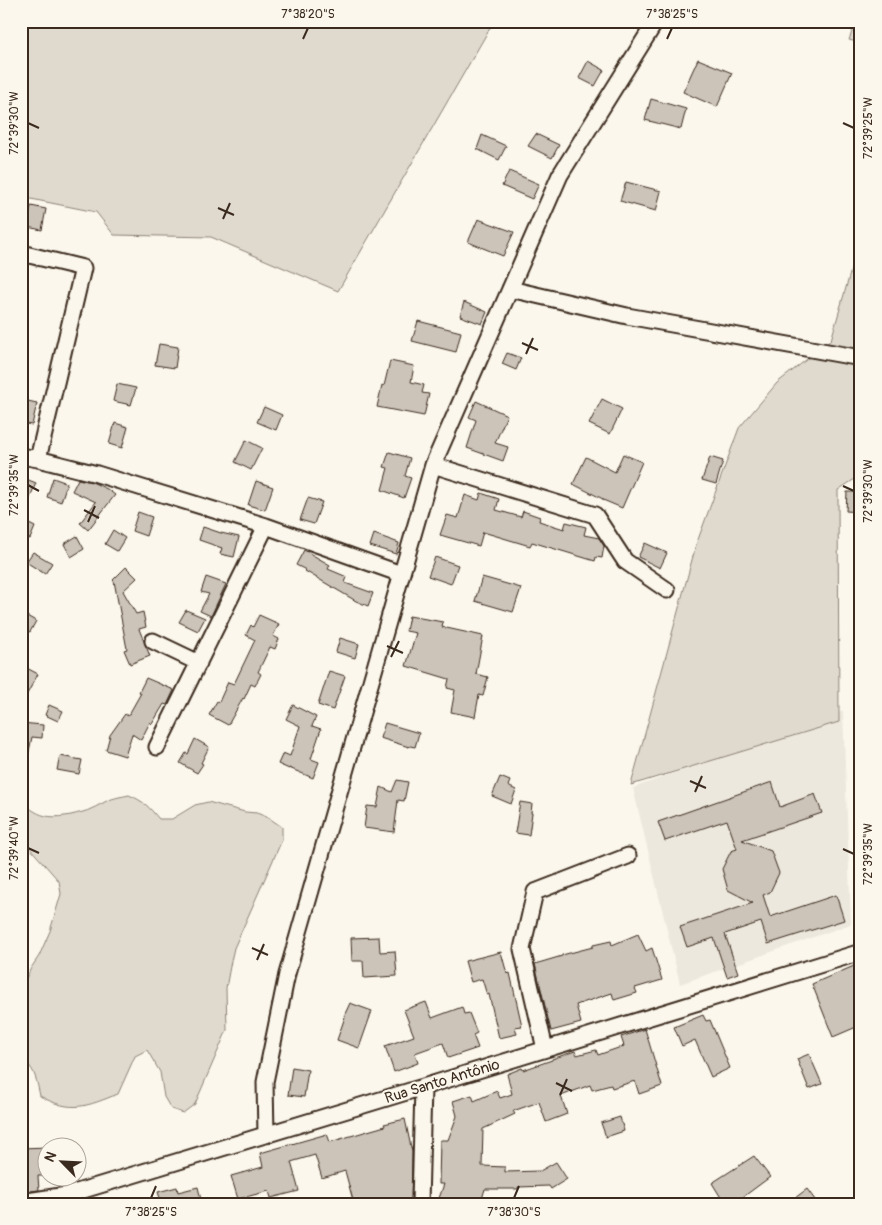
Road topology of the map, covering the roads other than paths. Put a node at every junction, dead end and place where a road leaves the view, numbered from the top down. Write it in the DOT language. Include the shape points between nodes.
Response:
graph roads {
  1 [pos="656,21"];
  2 [pos="21,253"];
  3 [pos="510,289"];
  4 [pos="861,358"];
  5 [pos="21,456"];
  6 [pos="38,459"];
  7 [pos="432,465"];
  8 [pos="266,526"];
  9 [pos="401,574"];
  10 [pos="667,590"];
  11 [pos="153,641"];
  12 [pos="198,664"];
  13 [pos="157,747"];
  14 [pos="628,856"];
  15 [pos="861,952"];
  16 [pos="545,1049"];
  17 [pos="422,1087"];
  18 [pos="266,1135"];
  19 [pos="21,1202"];
  20 [pos="420,1204"];
  1 -- 3 [label="street" via="560,175"];
  2 -- 6 [label="street" via="84,268"];
  3 -- 4 [label="street" via="627,316"];
  3 -- 7 [label="street"];
  5 -- 6 [label="street"];
  6 -- 8 [label="street"];
  7 -- 9 [label="street"];
  7 -- 10 [label="street" via="595,515 625,561"];
  8 -- 9 [label="street"];
  8 -- 12 [label="street"];
  9 -- 18 [label="street" via="287,974 265,1082"];
  11 -- 12 [label="street"];
  12 -- 13 [label="street"];
  14 -- 16 [label="street" via="535,892 522,949"];
  15 -- 16 [label="street, Rua Santo Antônio"];
  16 -- 17 [label="street, Rua Santo Antônio"];
  17 -- 18 [label="street, Rua Santo Antônio"];
  17 -- 20 [label="street"];
  18 -- 19 [label="street, Rua Santo Antônio" via="67,1194"];
}
